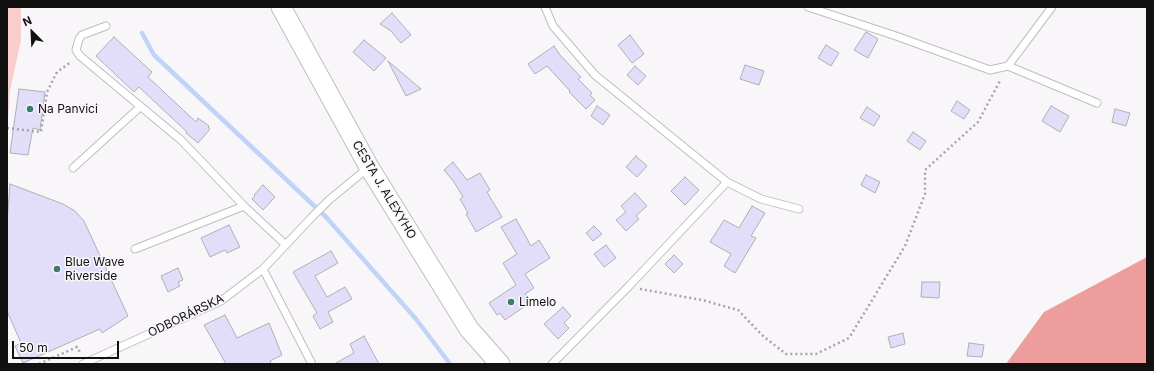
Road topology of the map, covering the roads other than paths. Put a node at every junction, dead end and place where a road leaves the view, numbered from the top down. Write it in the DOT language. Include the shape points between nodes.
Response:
graph roads {
  1 [pos="281,7"];
  2 [pos="545,7"];
  3 [pos="808,7"];
  4 [pos="1052,7"];
  5 [pos="106,26"];
  6 [pos="1008,66"];
  7 [pos="1097,103"];
  8 [pos="140,107"];
  9 [pos="369,167"];
  10 [pos="73,168"];
  11 [pos="727,182"];
  12 [pos="244,206"];
  13 [pos="800,210"];
  14 [pos="286,245"];
  15 [pos="135,249"];
  16 [pos="263,269"];
  17 [pos="84,363"];
  18 [pos="312,364"];
  19 [pos="500,364"];
  20 [pos="552,364"];
  1 -- 9 [label="main road, CESTA J. ALEXYHO"];
  2 -- 11 [label="lane" via="554,26 595,75"];
  3 -- 6 [label="lane" via="990,70"];
  4 -- 6 [label="lane"];
  5 -- 8 [label="lane" via="82,35 78,39 76,50"];
  6 -- 7 [label="lane"];
  8 -- 10 [label="lane"];
  8 -- 12 [label="lane" via="181,140"];
  9 -- 14 [label="lane, ODBORÁRSKA" via="329,200"];
  9 -- 19 [label="main road, CESTA J. ALEXYHO" via="469,329"];
  11 -- 13 [label="lane" via="761,199"];
  11 -- 20 [label="lane"];
  12 -- 14 [label="lane"];
  12 -- 15 [label="lane"];
  14 -- 16 [label="lane, ODBORÁRSKA"];
  16 -- 17 [label="lane, ODBORÁRSKA" via="221,302"];
  16 -- 18 [label="lane"];
}
